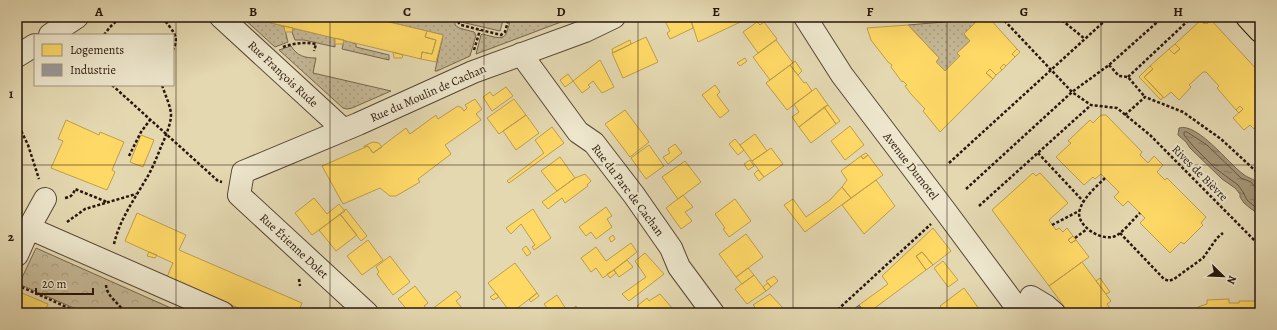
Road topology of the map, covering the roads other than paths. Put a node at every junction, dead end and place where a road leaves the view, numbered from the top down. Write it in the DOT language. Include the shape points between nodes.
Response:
graph roads {
  1 [pos="77,17"];
  2 [pos="221,17"];
  3 [pos="614,17"];
  4 [pos="805,17"];
  5 [pos="1247,17"];
  6 [pos="1260,31"];
  7 [pos="52,34"];
  8 [pos="34,45"];
  9 [pos="521,54"];
  10 [pos="17,56"];
  11 [pos="344,130"];
  12 [pos="243,172"];
  13 [pos="45,199"];
  14 [pos="37,231"];
  15 [pos="17,255"];
  16 [pos="1026,305"];
  17 [pos="223,313"];
  18 [pos="367,313"];
  19 [pos="713,313"];
  20 [pos="1054,313"];
  1 -- 7 [label="street"];
  2 -- 11 [label="street, Rue François Rude"];
  3 -- 9 [label="street, Rue du Moulin de Cachan" via="585,31"];
  4 -- 16 [label="street, Avenue Dumotel" via="842,76 946,212"];
  5 -- 6 [label="main road"];
  8 -- 10 [label="street"];
  9 -- 11 [label="street, Rue du Moulin de Cachan" via="473,72"];
  9 -- 19 [label="street, Rue du Parc de Cachan" via="578,132 594,143 634,194 671,248 679,268"];
  11 -- 12 [label="street, Rue du Moulin de Cachan"];
  12 -- 18 [label="street, Rue Étienne Dolet" via="239,195"];
  13 -- 14 [label="street"];
  14 -- 15 [label="street"];
  14 -- 17 [label="street" via="108,272"];
  16 -- 20 [label="street" via="1046,306"];
}
